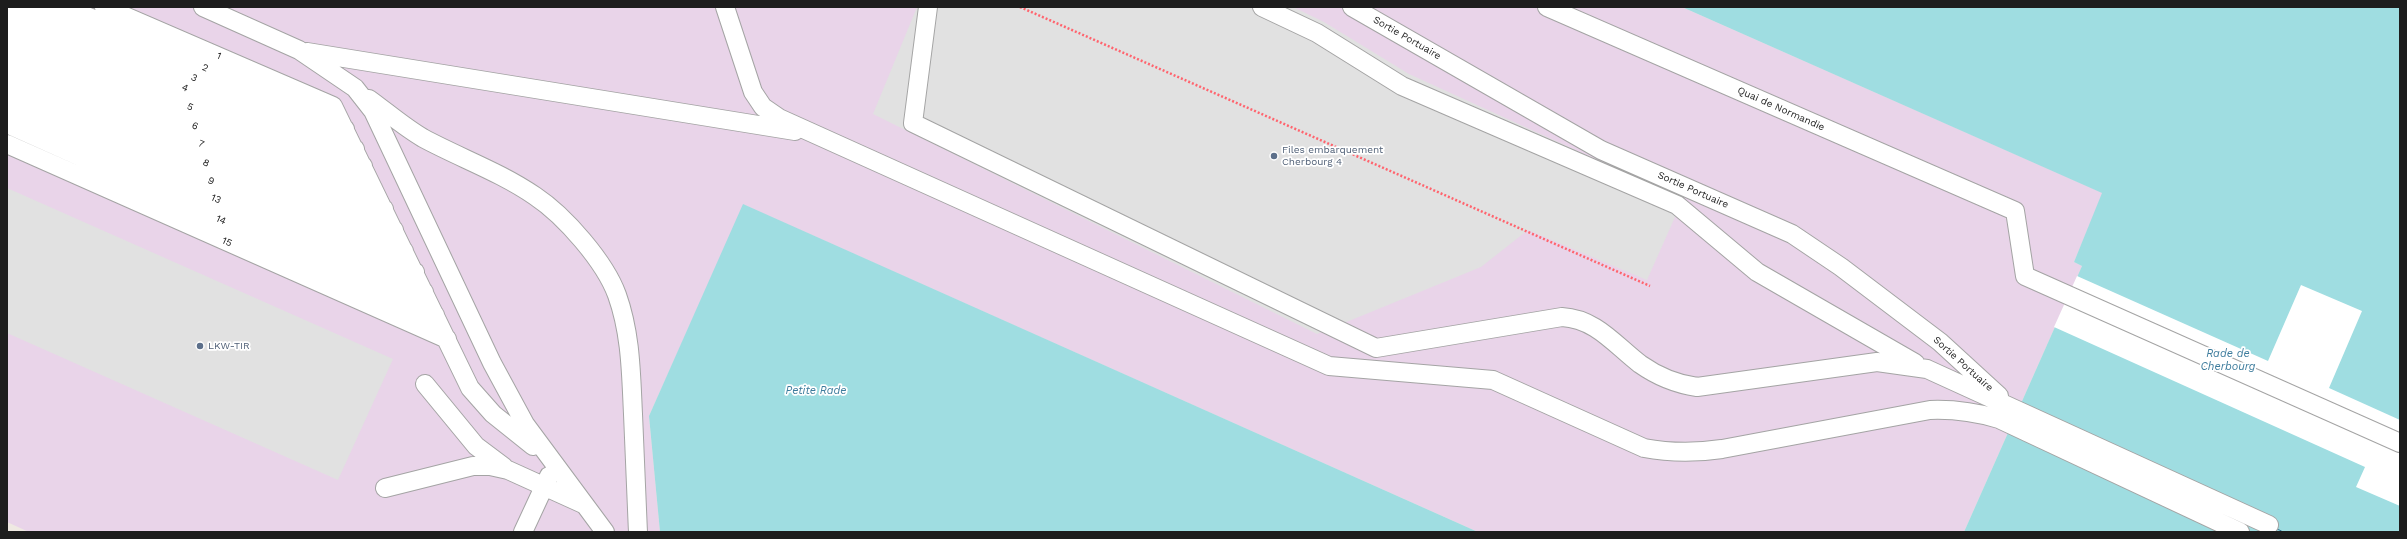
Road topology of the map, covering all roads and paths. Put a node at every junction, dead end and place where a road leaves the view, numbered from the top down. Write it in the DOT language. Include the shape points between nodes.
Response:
graph roads {
  1 [pos="33,7"];
  2 [pos="66,7"];
  3 [pos="104,7"];
  4 [pos="203,7"];
  5 [pos="725,7"];
  6 [pos="928,7"];
  7 [pos="1020,7"];
  8 [pos="1262,7"];
  9 [pos="1352,7"];
  10 [pos="1547,7"];
  11 [pos="7,10"];
  12 [pos="7,26"];
  13 [pos="7,42"];
  14 [pos="299,50"];
  15 [pos="7,58"];
  16 [pos="7,75"];
  17 [pos="355,88"];
  18 [pos="7,90"];
  19 [pos="7,106"];
  20 [pos="7,124"];
  21 [pos="345,129"];
  22 [pos="816,135"];
  23 [pos="7,144"];
  24 [pos="355,149"];
  25 [pos="363,166"];
  26 [pos="373,188"];
  27 [pos="384,209"];
  28 [pos="394,230"];
  29 [pos="404,251"];
  30 [pos="415,272"];
  31 [pos="1650,286"];
  32 [pos="424,292"];
  33 [pos="436,315"];
  34 [pos="447,339"];
  35 [pos="1927,369"];
  36 [pos="425,384"];
  37 [pos="2010,406"];
  38 [pos="2400,443"];
  39 [pos="555,463"];
  40 [pos="508,470"];
  41 [pos="544,486"];
  42 [pos="385,488"];
  43 [pos="585,505"];
  44 [pos="2269,525"];
  45 [pos="523,532"];
  46 [pos="605,532"];
  47 [pos="638,532"];
  48 [pos="2240,532"];
  1 -- 24 [label="lane, 3"];
  2 -- 21 [label="lane, 2"];
  3 -- 21 [label="lane, 1" via="333,106"];
  4 -- 14 [label="lane"];
  5 -- 22 [label="lane" via="754,92 763,107 779,118"];
  6 -- 35 [label="lane" via="913,123 1376,348 1562,317 1587,322 1601,330 1650,370 1668,380 1697,387 1877,362"];
  7 -- 31 [label="path"];
  8 -- 35 [label="lane" via="1317,33 1402,86 1677,205 1756,272"];
  9 -- 37 [label="lane, Sortie Portuaire" via="1601,150 1792,234 1841,267 1940,342"];
  10 -- 38 [label="lane, Quai de Normandie" via="2015,211 2025,276"];
  11 -- 25 [label="lane, 4"];
  12 -- 26 [label="lane, 5"];
  13 -- 27 [label="lane, 6"];
  14 -- 17 [label="lane"];
  14 -- 22 [label="lane"];
  15 -- 28 [label="lane, 7"];
  16 -- 29 [label="lane, 8"];
  17 -- 39 [label="lane" via="373,111 492,363 525,424"];
  17 -- 47 [label="lane" via="409,128 506,178 537,197 562,218 586,244 616,294 625,323 630,358"];
  18 -- 30 [label="lane, 9"];
  19 -- 32 [label="lane, 13"];
  20 -- 33 [label="lane, 14"];
  21 -- 24 [label="lane"];
  22 -- 48 [label="lane" via="1329,366 1493,380 1644,448 1668,452 1695,453 1722,449 1930,410 1976,412 1999,419"];
  23 -- 34 [label="lane, 15"];
  24 -- 25 [label="lane"];
  25 -- 26 [label="lane"];
  26 -- 27 [label="lane"];
  27 -- 28 [label="lane"];
  28 -- 29 [label="lane"];
  29 -- 30 [label="lane"];
  30 -- 32 [label="lane"];
  32 -- 33 [label="lane"];
  33 -- 34 [label="lane"];
  34 -- 39 [label="lane" via="470,388 483,403 501,421"];
  35 -- 37 [label="lane"];
  36 -- 40 [label="lane" via="476,446"];
  37 -- 44 [label="lane"];
  39 -- 41 [label="lane"];
  39 -- 43 [label="lane"];
  40 -- 41 [label="lane"];
  40 -- 42 [label="lane" via="473,466"];
  41 -- 43 [label="lane"];
  41 -- 45 [label="lane"];
  43 -- 46 [label="lane"];
}
